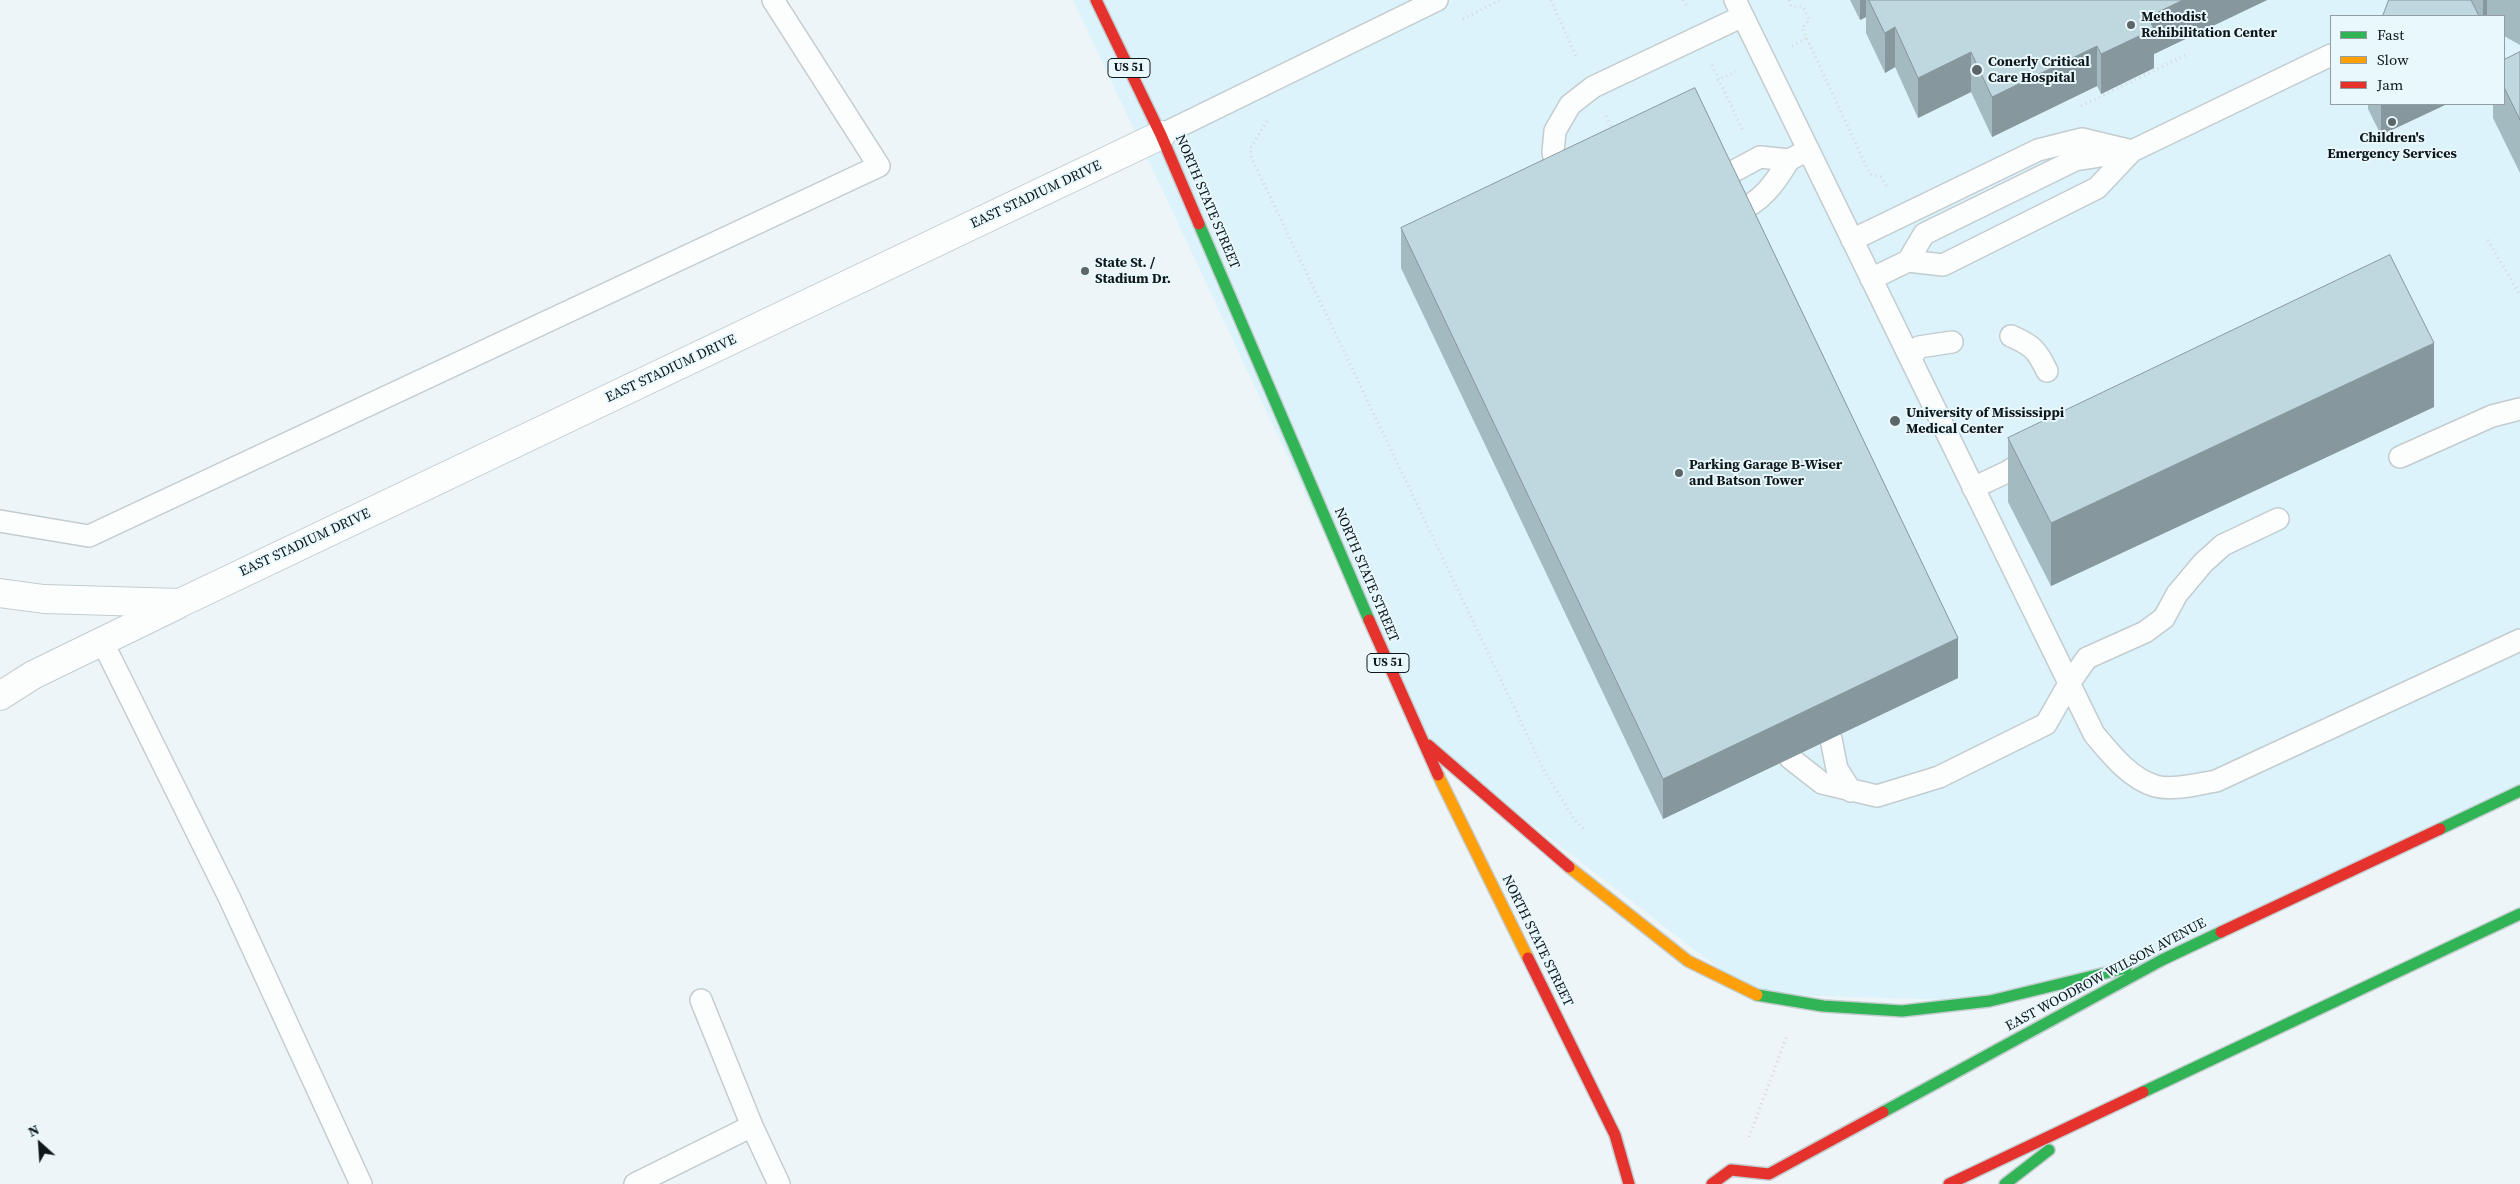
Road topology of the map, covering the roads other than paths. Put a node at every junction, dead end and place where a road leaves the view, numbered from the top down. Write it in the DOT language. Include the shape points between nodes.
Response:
graph roads {
  1 [pos="773,0"];
  2 [pos="1096,0"];
  3 [pos="1437,0"];
  4 [pos="1739,8"];
  5 [pos="2330,54"];
  6 [pos="1161,135"];
  7 [pos="1808,150"];
  8 [pos="2132,151"];
  9 [pos="1789,160"];
  10 [pos="1721,182"];
  11 [pos="1561,192"];
  12 [pos="1736,212"];
  13 [pos="1852,240"];
  14 [pos="1908,261"];
  15 [pos="1871,279"];
  16 [pos="2011,336"];
  17 [pos="1952,342"];
  18 [pos="1910,358"];
  19 [pos="2047,370"];
  20 [pos="2520,409"];
  21 [pos="2044,446"];
  22 [pos="2400,457"];
  23 [pos="1973,488"];
  24 [pos="2278,519"];
  25 [pos="0,521"];
  26 [pos="0,592"];
  27 [pos="180,603"];
  28 [pos="2520,640"];
  29 [pos="102,641"];
  30 [pos="2070,682"];
  31 [pos="0,696"];
  32 [pos="1420,738"];
  33 [pos="1831,739"];
  34 [pos="1790,758"];
  35 [pos="1851,791"];
  36 [pos="2520,792"];
  37 [pos="2520,914"];
  38 [pos="2162,960"];
  39 [pos="701,1000"];
  40 [pos="2089,1119"];
  41 [pos="752,1126"];
  42 [pos="361,1184"];
  43 [pos="635,1184"];
  44 [pos="779,1184"];
  45 [pos="1629,1184"];
  46 [pos="1712,1184"];
  47 [pos="1949,1184"];
  48 [pos="2005,1184"];
  1 -- 25 [label="lane" via="879,166 89,536"];
  2 -- 6 [label="main road, NORTH STATE STREET / US 51"];
  3 -- 6 [label="lane"];
  4 -- 7 [label="lane"];
  4 -- 11 [label="lane" via="1701,36 1593,87 1570,105 1555,131 1552,152"];
  5 -- 8 [label="lane"];
  6 -- 27 [label="street, EAST STADIUM DRIVE"];
  6 -- 32 [label="main road, NORTH STATE STREET / US 51"];
  7 -- 9 [label="lane"];
  7 -- 13 [label="lane"];
  8 -- 13 [label="lane" via="2082,140 2038,150"];
  8 -- 14 [label="lane" via="2075,160 1933,229 1924,234"];
  8 -- 14 [label="lane" via="2097,188 1960,257 1943,265"];
  9 -- 10 [label="lane" via="1760,157"];
  9 -- 12 [label="lane" via="1774,186 1750,206"];
  13 -- 15 [label="lane"];
  14 -- 15 [label="lane"];
  15 -- 18 [label="lane"];
  16 -- 19 [label="lane" via="2030,344"];
  17 -- 18 [label="lane" via="1919,347"];
  18 -- 23 [label="lane"];
  20 -- 22 [label="lane" via="2492,416"];
  21 -- 23 [label="lane" via="2007,472"];
  23 -- 30 [label="lane"];
  24 -- 30 [label="lane" via="2223,545 2177,594 2164,618 2145,632 2087,658"];
  26 -- 27 [label="street, EAST STADIUM DRIVE" via="44,599"];
  27 -- 29 [label="street, EAST STADIUM DRIVE"];
  28 -- 30 [label="lane" via="2236,774 2182,787 2155,786 2134,776 2113,757 2094,734"];
  29 -- 31 [label="street, EAST STADIUM DRIVE" via="33,675"];
  29 -- 42 [label="lane" via="229,897"];
  30 -- 35 [label="lane" via="2046,724 1939,778 1877,796"];
  32 -- 38 [label="main road" via="1573,870 1688,961 1752,994 1823,1006 1902,1011 1990,1001"];
  32 -- 45 [label="main road, NORTH STATE STREET / US 51" via="1615,1135"];
  33 -- 35 [label="lane" via="1838,769"];
  34 -- 35 [label="lane" via="1822,783"];
  36 -- 38 [label="main road, EAST WOODROW WILSON AVENUE"];
  37 -- 40 [label="main road"];
  38 -- 46 [label="main road, EAST WOODROW WILSON AVENUE" via="1768,1174 1731,1170"];
  39 -- 41 [label="lane"];
  40 -- 47 [label="main road"];
  40 -- 48 [label="main road"];
  41 -- 43 [label="lane"];
  41 -- 44 [label="lane"];
}
